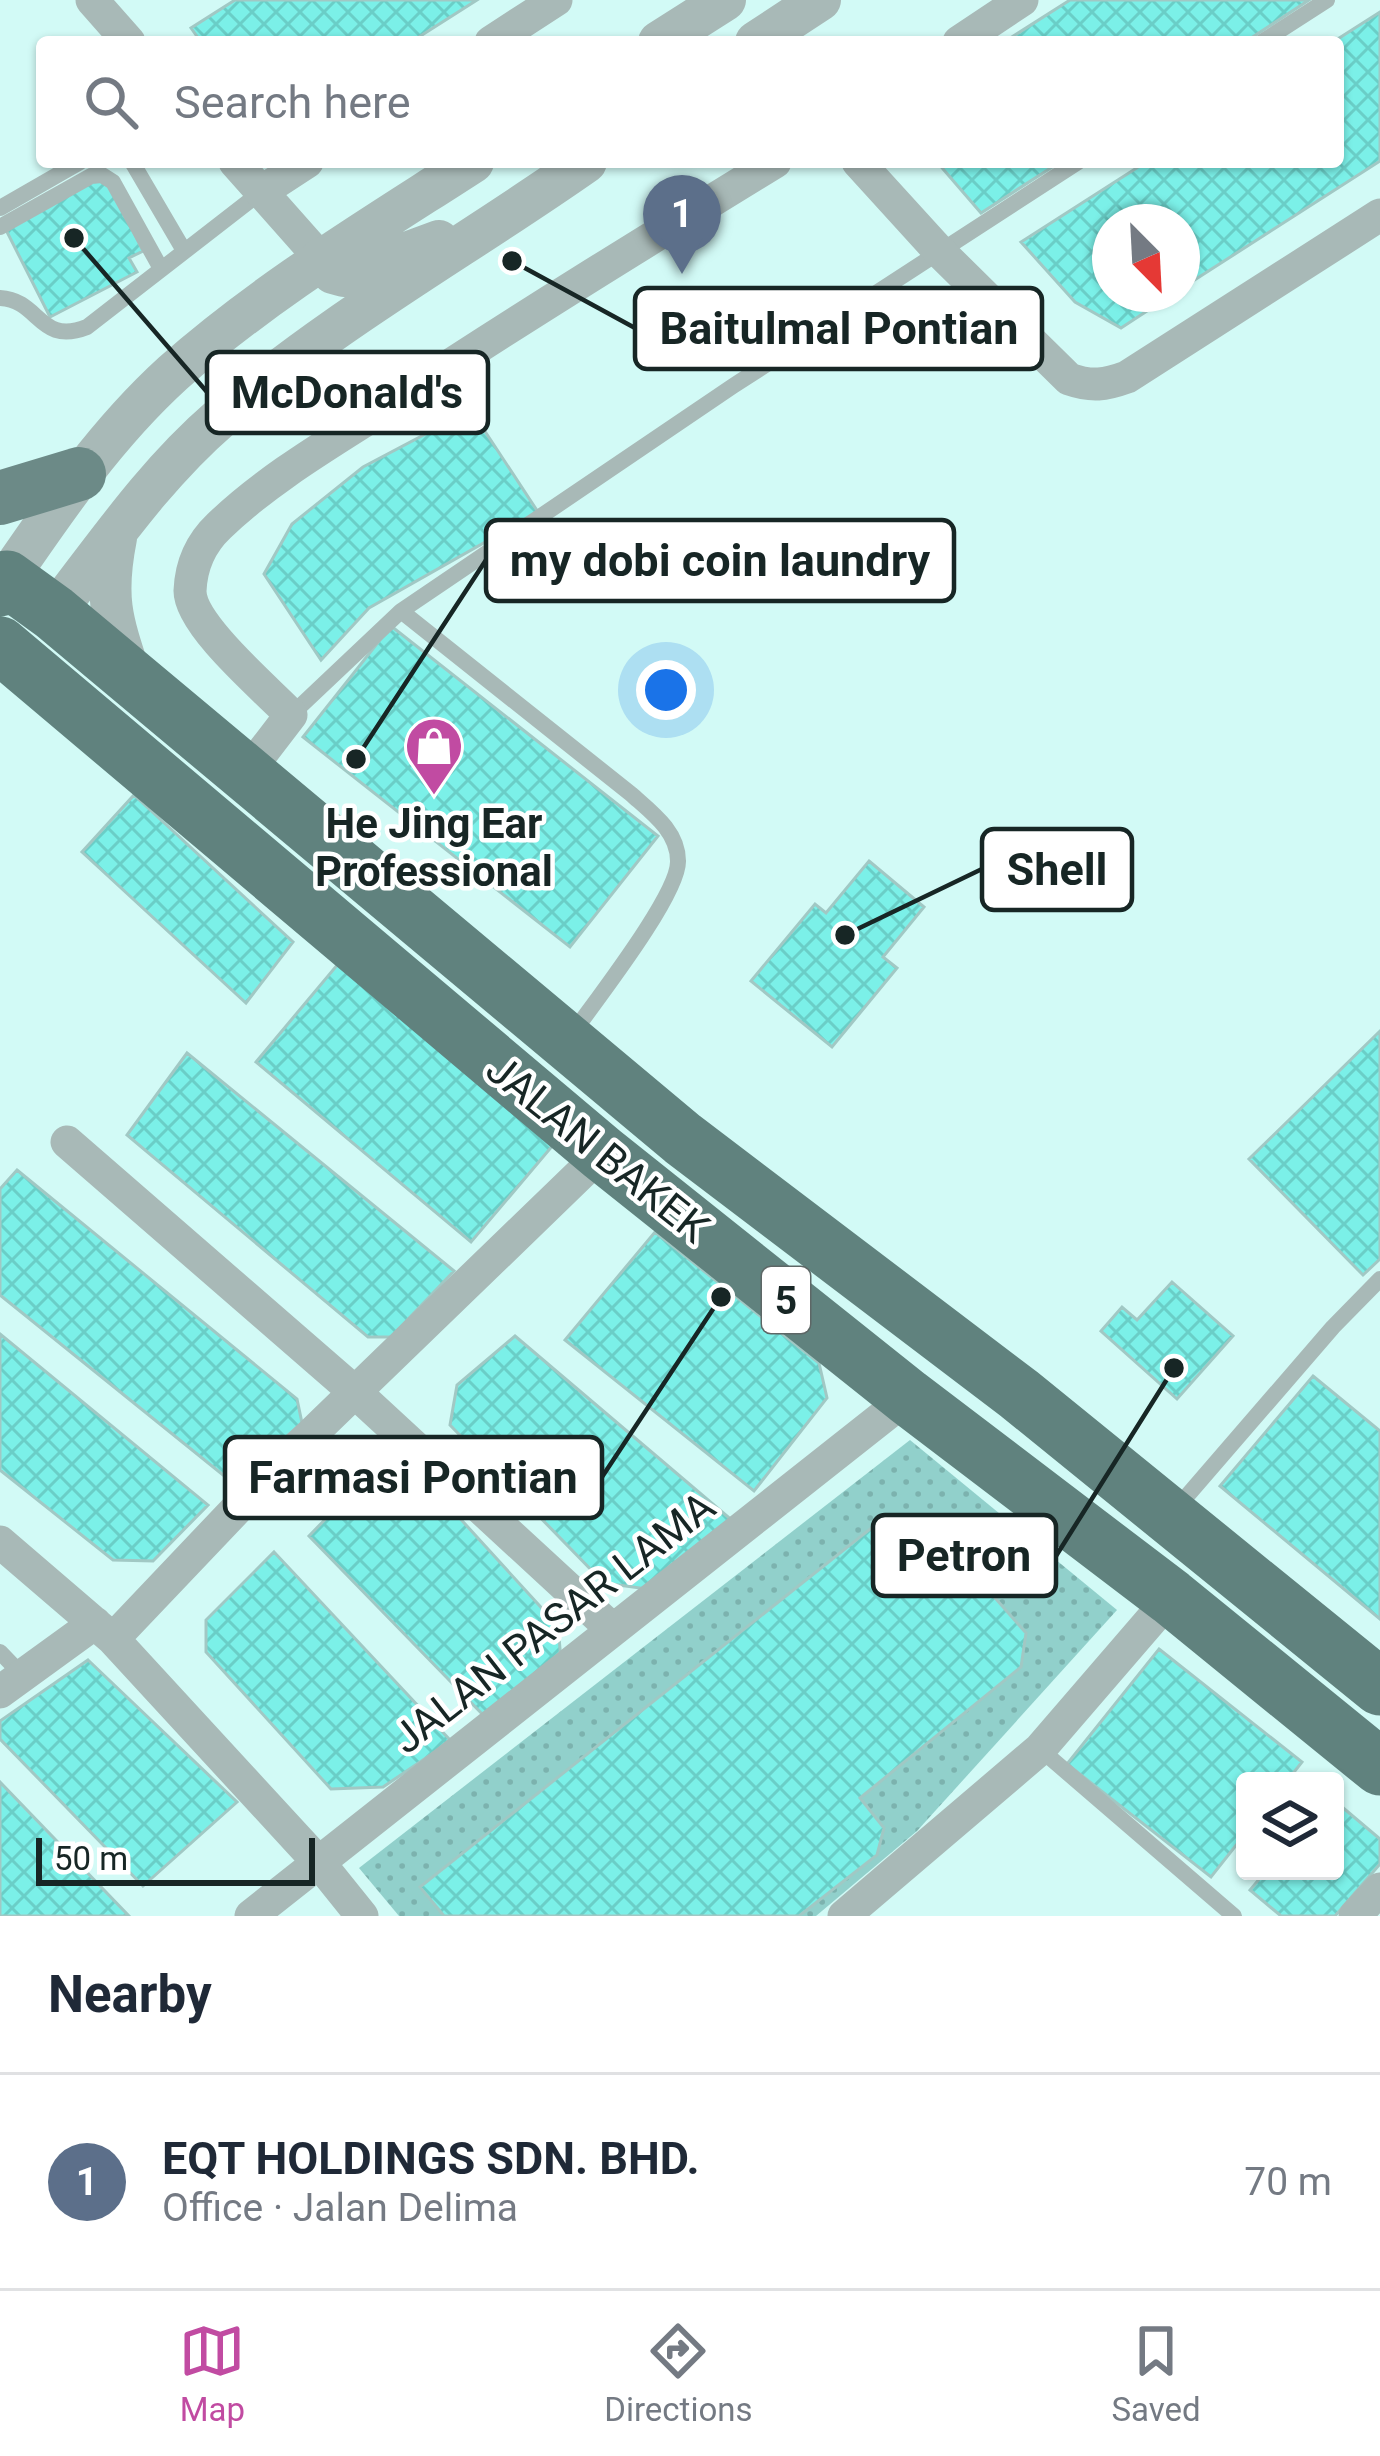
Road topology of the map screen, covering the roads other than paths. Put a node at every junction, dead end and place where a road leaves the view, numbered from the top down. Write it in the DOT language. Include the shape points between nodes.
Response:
graph roads {
  1 [pos="92,0"];
  2 [pos="556,0"];
  3 [pos="725,0"];
  4 [pos="820,0"];
  5 [pos="1022,0"];
  6 [pos="1327,0"];
  7 [pos="124,36"];
  8 [pos="500,36"];
  9 [pos="668,36"];
  10 [pos="769,36"];
  11 [pos="968,36"];
  12 [pos="1271,36"];
  13 [pos="70,168"];
  14 [pos="136,168"];
  15 [pos="240,168"];
  16 [pos="298,168"];
  17 [pos="463,168"];
  18 [pos="577,168"];
  19 [pos="765,168"];
  20 [pos="863,168"];
  21 [pos="1069,168"];
  22 [pos="261,192"];
  23 [pos="529,202"];
  24 [pos="0,208"];
  25 [pos="1380,215"];
  26 [pos="0,227"];
  27 [pos="183,249"];
  28 [pos="940,252"];
  29 [pos="321,259"];
  30 [pos="160,267"];
  31 [pos="0,298"];
  32 [pos="79,474"];
  33 [pos="0,498"];
  34 [pos="118,531"];
  35 [pos="2,580"];
  36 [pos="401,611"];
  37 [pos="55,613"];
  38 [pos="6,659"];
  39 [pos="131,678"];
  40 [pos="291,716"];
  41 [pos="244,775"];
  42 [pos="566,1042"];
  43 [pos="67,1142"];
  44 [pos="602,1153"];
  45 [pos="1380,1279"];
  46 [pos="356,1393"];
  47 [pos="908,1397"];
  48 [pos="1169,1516"];
  49 [pos="0,1542"];
  50 [pos="1171,1597"];
  51 [pos="612,1629"];
  52 [pos="104,1631"];
  53 [pos="8,1673"];
  54 [pos="1380,1687"];
  55 [pos="1040,1749"];
  56 [pos="1380,1767"];
  57 [pos="321,1865"];
  58 [pos="1380,1889"];
  59 [pos="251,1916"];
  60 [pos="362,1916"];
  61 [pos="844,1916"];
  62 [pos="1234,1916"];
  63 [pos="1354,1916"];
  1 -- 7 [label="street"];
  2 -- 8 [label="street"];
  3 -- 9 [label="street"];
  4 -- 10 [label="street"];
  5 -- 11 [label="street"];
  6 -- 12 [label="lane"];
  13 -- 24 [label="lane"];
  14 -- 27 [label="lane"];
  15 -- 22 [label="street"];
  16 -- 22 [label="street"];
  17 -- 29 [label="street"];
  18 -- 23 [label="street"];
  19 -- 40 [label="street" via="270,483 203,544 190,598 199,619"];
  20 -- 28 [label="street"];
  21 -- 28 [label="lane"];
  22 -- 27 [label="lane"];
  22 -- 29 [label="street"];
  23 -- 29 [label="street" via="344,276"];
  23 -- 34 [label="street" via="218,420"];
  25 -- 28 [label="street" via="1104,386 1070,379"];
  26 -- 30 [label="lane" via="102,175"];
  27 -- 30 [label="lane"];
  28 -- 36 [label="lane"];
  29 -- 32 [label="street" via="173,374"];
  30 -- 31 [label="lane" via="70,334"];
  32 -- 33 [label="main road"];
  32 -- 35 [label="street"];
  34 -- 37 [label="street"];
  34 -- 39 [label="street" via="110,616"];
  35 -- 37 [label="highway, JALAN BAKEK / 5"];
  36 -- 40 [label="lane"];
  36 -- 42 [label="lane" via="631,794 673,837 679,863 668,894"];
  37 -- 38 [label="highway, 5"];
  37 -- 39 [label="highway, JALAN BAKEK / 5"];
  38 -- 44 [label="highway, JALAN BAKEK / 5"];
  39 -- 41 [label="highway, JALAN BAKEK / 5"];
  40 -- 41 [label="street"];
  41 -- 42 [label="highway, JALAN BAKEK / 5"];
  42 -- 48 [label="highway, JALAN BAKEK / 5"];
  43 -- 46 [label="street"];
  44 -- 46 [label="street"];
  44 -- 47 [label="highway, JALAN BAKEK / 5"];
  45 -- 48 [label="lane"];
  46 -- 51 [label="street"];
  46 -- 52 [label="street"];
  47 -- 50 [label="highway, JALAN BAKEK / 5"];
  47 -- 51 [label="street, JALAN PASAR LAMA"];
  48 -- 54 [label="highway, JALAN BAKEK / 5"];
  49 -- 52 [label="street"];
  50 -- 55 [label="street"];
  50 -- 56 [label="highway, JALAN BAKEK / 5"];
  51 -- 57 [label="street, JALAN PASAR LAMA"];
  52 -- 53 [label="street"];
  52 -- 57 [label="street"];
  55 -- 61 [label="street"];
  55 -- 62 [label="lane"];
  57 -- 59 [label="street, JALAN PASAR LAMA"];
  57 -- 60 [label="street"];
  58 -- 63 [label="street"];
}
